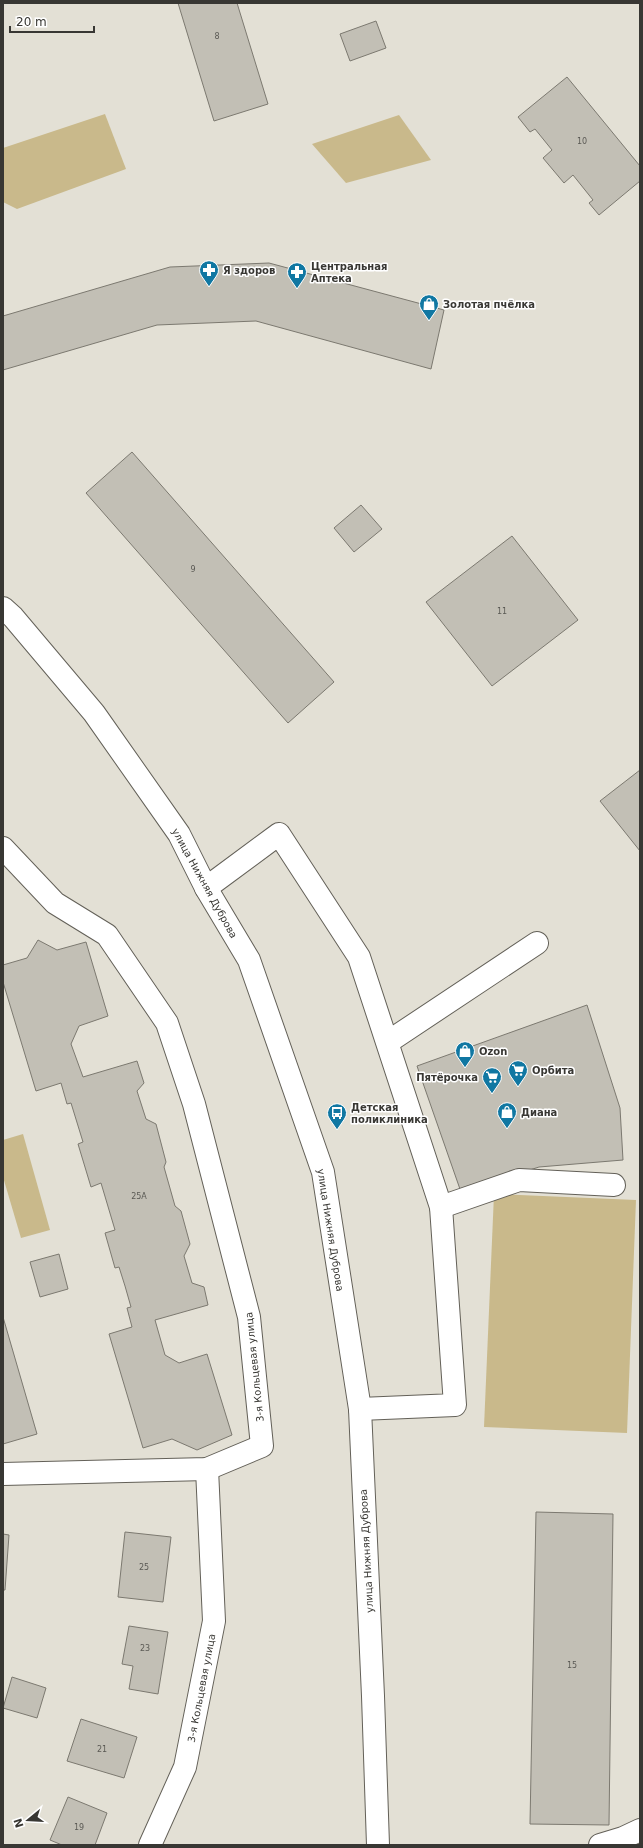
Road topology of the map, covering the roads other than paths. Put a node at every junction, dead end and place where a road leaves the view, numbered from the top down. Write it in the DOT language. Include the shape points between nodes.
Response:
graph roads {
  1 [pos="3,608"];
  2 [pos="3,848"];
  3 [pos="206,888"];
  4 [pos="537,943"];
  5 [pos="388,1042"];
  6 [pos="614,1185"];
  7 [pos="441,1207"];
  8 [pos="360,1409"];
  9 [pos="207,1469"];
  10 [pos="3,1474"];
  11 [pos="640,1830"];
  12 [pos="150,1845"];
  13 [pos="378,1845"];
  14 [pos="600,1845"];
  1 -- 3 [label="street, улица Нижняя Дуброва" via="94,713 179,834"];
  2 -- 9 [label="street, 3-я Кольцевая улица" via="55,903 106,935 167,1023 192,1097 250,1317 262,1446"];
  3 -- 5 [label="street" via="279,834 359,957"];
  3 -- 8 [label="street, улица Нижняя Дуброва" via="249,960 323,1172"];
  4 -- 5 [label="street"];
  5 -- 7 [label="street"];
  6 -- 7 [label="street" via="519,1180"];
  7 -- 8 [label="street" via="455,1405"];
  8 -- 13 [label="street, улица Нижняя Дуброва"];
  9 -- 10 [label="street"];
  9 -- 12 [label="street, 3-я Кольцевая улица" via="214,1621 184,1767"];
  11 -- 14 [label="street"];
}
